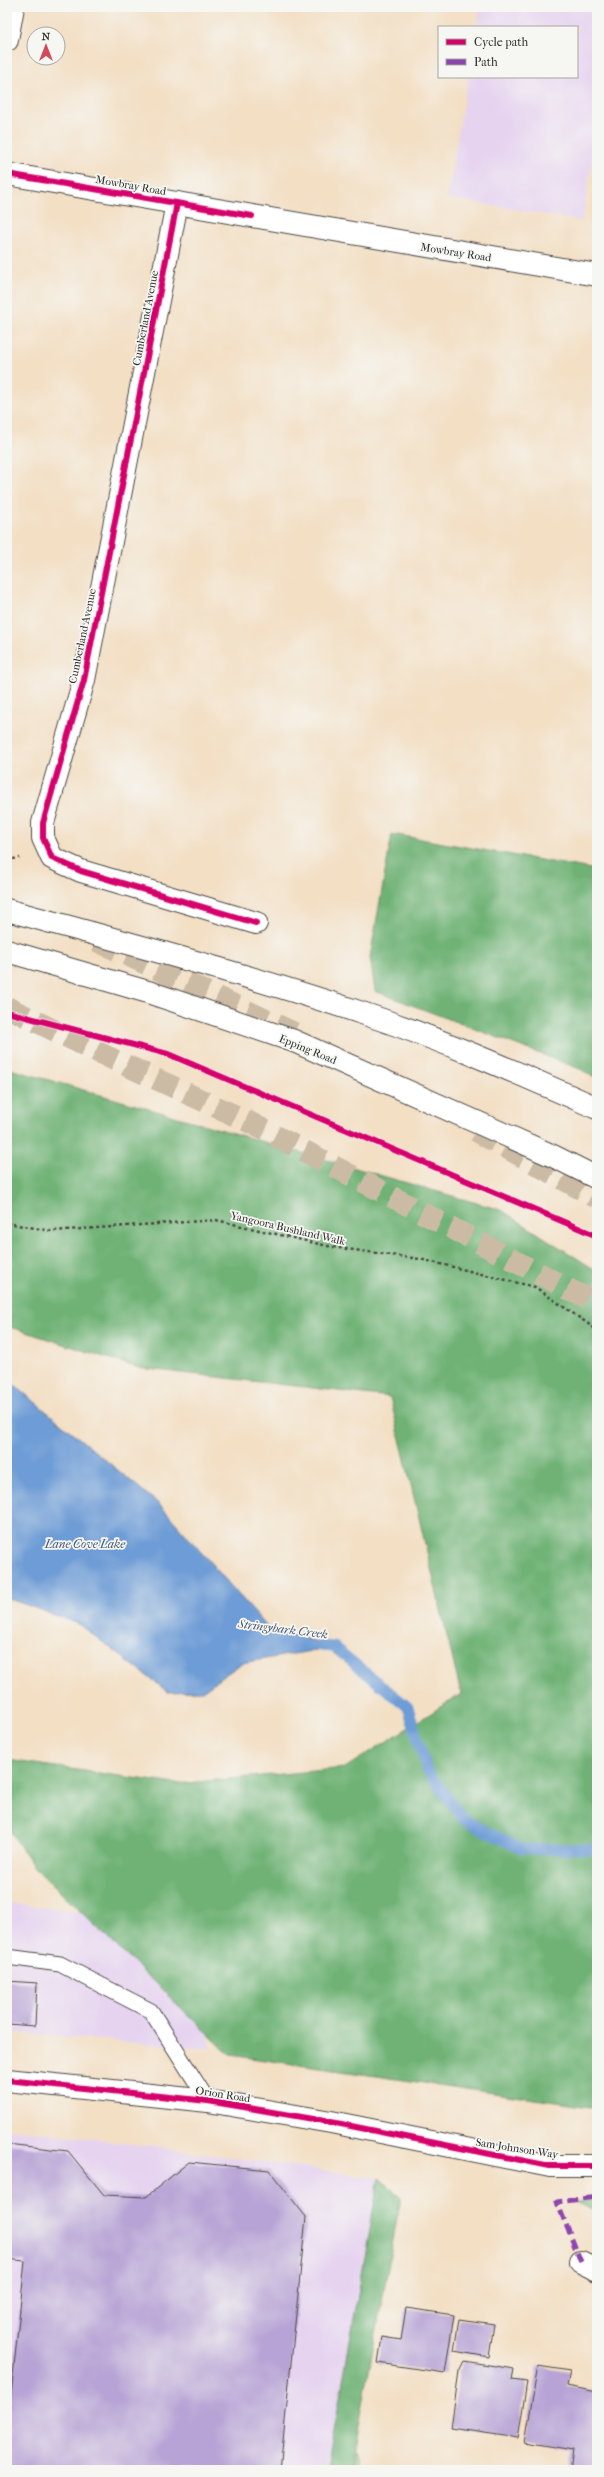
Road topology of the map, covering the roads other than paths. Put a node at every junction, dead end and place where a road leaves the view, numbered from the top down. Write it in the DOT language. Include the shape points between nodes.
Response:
graph roads {
  1 [pos="13,7"];
  2 [pos="7,40"];
  3 [pos="7,174"];
  4 [pos="177,203"];
  5 [pos="597,275"];
  6 [pos="7,910"];
  7 [pos="256,923"];
  8 [pos="7,951"];
  9 [pos="597,1108"];
  10 [pos="597,1178"];
  11 [pos="7,1957"];
  12 [pos="7,2080"];
  13 [pos="208,2101"];
  14 [pos="434,2144"];
  15 [pos="597,2166"];
  1 -- 2 [label="main road"];
  3 -- 4 [label="main road, Mowbray Road"];
  4 -- 5 [label="main road, Mowbray Road"];
  4 -- 7 [label="main road, Cumberland Avenue" via="84,680 43,822 43,838 52,858 81,872"];
  6 -- 9 [label="main road" via="212,966 368,1015 427,1036"];
  8 -- 10 [label="main road, Epping Road" via="148,992 294,1041"];
  11 -- 13 [label="lane" via="60,1964 151,2011"];
  12 -- 13 [label="main road, Orion Road"];
  13 -- 14 [label="main road, Orion Road" via="331,2122"];
  14 -- 15 [label="main road, Sam Johnson Way" via="550,2166"];
}
